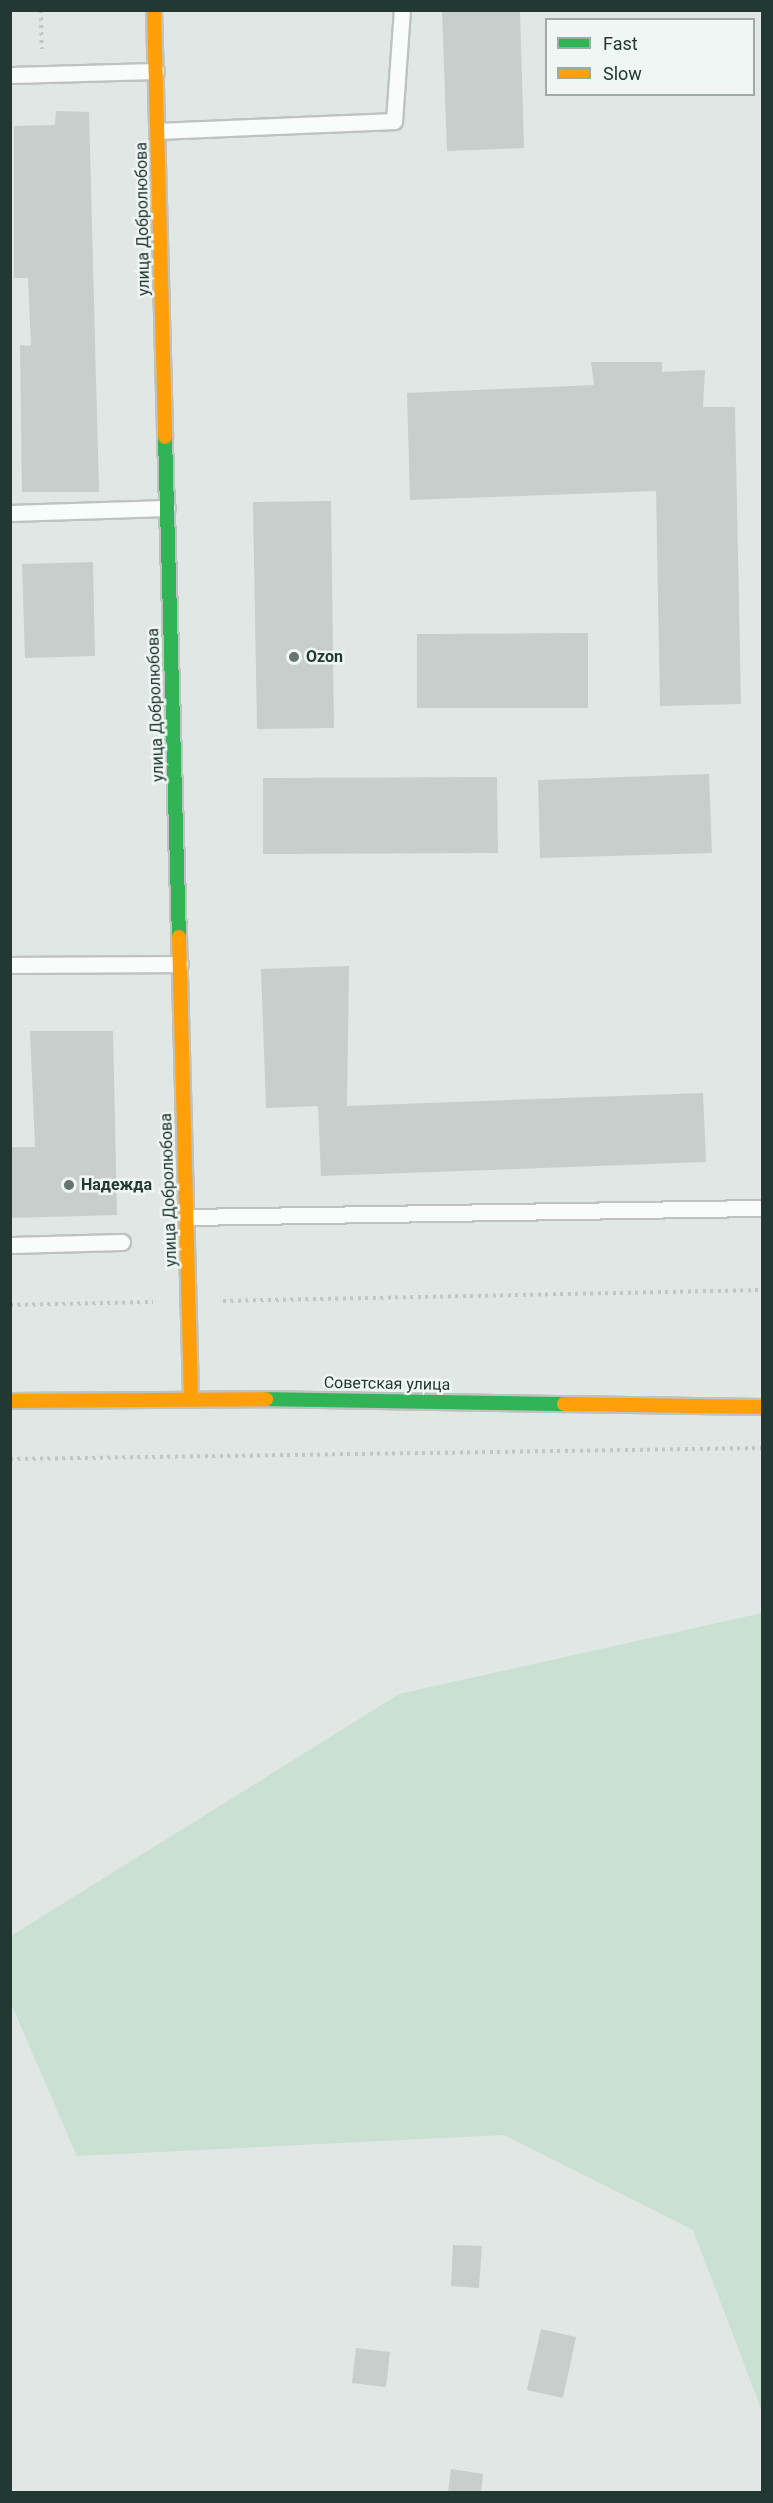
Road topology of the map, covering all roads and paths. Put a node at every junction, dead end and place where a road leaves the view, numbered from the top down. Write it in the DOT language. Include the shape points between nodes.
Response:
graph roads {
  1 [pos="41,10"];
  2 [pos="154,10"];
  3 [pos="402,10"];
  4 [pos="156,71"];
  5 [pos="43,74"];
  6 [pos="10,75"];
  7 [pos="158,131"];
  8 [pos="167,508"];
  9 [pos="10,513"];
  10 [pos="180,963"];
  11 [pos="10,965"];
  12 [pos="762,1208"];
  13 [pos="186,1217"];
  14 [pos="122,1242"];
  15 [pos="10,1245"];
  16 [pos="762,1290"];
  17 [pos="213,1301"];
  18 [pos="154,1302"];
  19 [pos="10,1305"];
  20 [pos="191,1398"];
  21 [pos="10,1401"];
  22 [pos="762,1407"];
  23 [pos="762,1448"];
  24 [pos="10,1459"];
  1 -- 5 [label="path"];
  2 -- 4 [label="street, улица Добролюбова"];
  3 -- 7 [label="lane" via="394,121"];
  4 -- 5 [label="lane"];
  4 -- 7 [label="street, улица Добролюбова"];
  5 -- 6 [label="lane"];
  7 -- 8 [label="street, улица Добролюбова"];
  8 -- 9 [label="lane"];
  8 -- 10 [label="street, улица Добролюбова"];
  10 -- 11 [label="lane"];
  10 -- 13 [label="street, улица Добролюбова"];
  12 -- 13 [label="lane"];
  13 -- 20 [label="street, улица Добролюбова"];
  14 -- 15 [label="lane"];
  16 -- 17 [label="path"];
  18 -- 19 [label="path"];
  20 -- 21 [label="street, Советская улица"];
  20 -- 22 [label="street, Советская улица"];
  23 -- 24 [label="path"];
}
